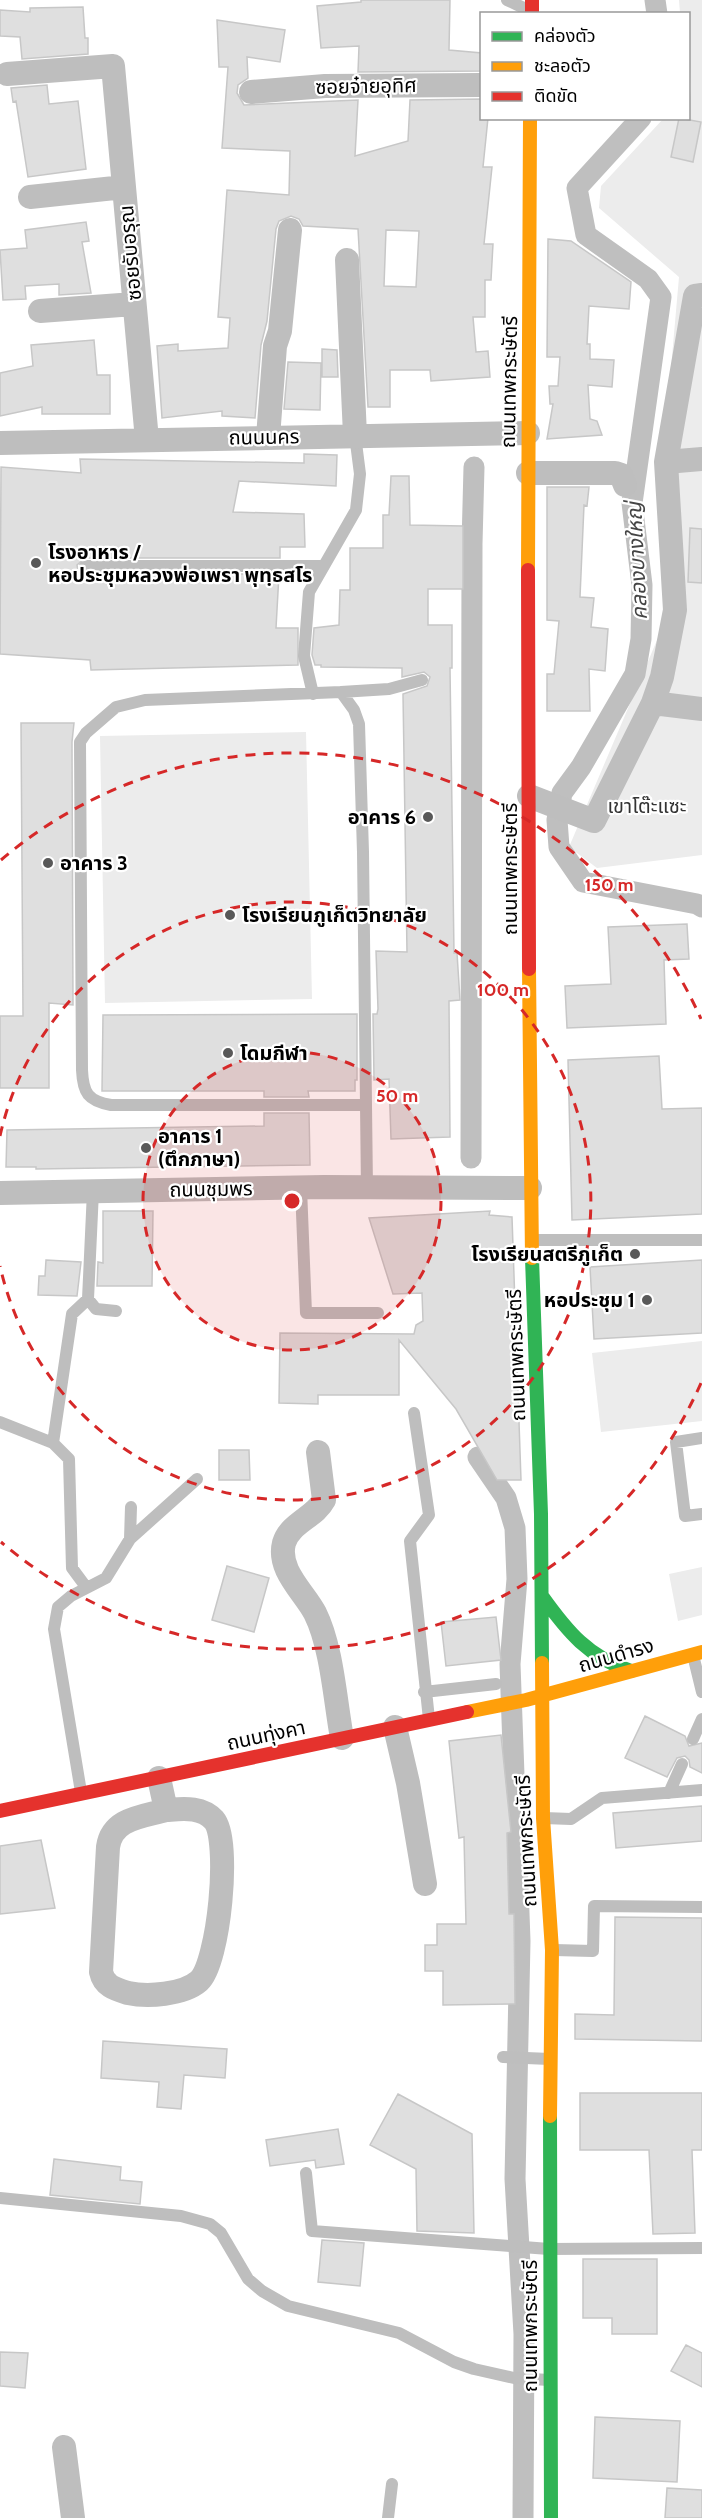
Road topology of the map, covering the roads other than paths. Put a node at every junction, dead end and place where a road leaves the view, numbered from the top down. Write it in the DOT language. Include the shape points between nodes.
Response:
graph roads {
  1 [pos="507,0"];
  2 [pos="532,9"];
  3 [pos="7,74"];
  4 [pos="480,85"];
  5 [pos="251,92"];
  6 [pos="530,120"];
  7 [pos="124,187"];
  8 [pos="30,197"];
  9 [pos="290,230"];
  10 [pos="347,260"];
  11 [pos="702,295"];
  12 [pos="134,304"];
  13 [pos="40,311"];
  14 [pos="528,433"];
  15 [pos="355,435"];
  16 [pos="268,437"];
  17 [pos="147,440"];
  18 [pos="0,442"];
  19 [pos="702,459"];
  20 [pos="666,462"];
  21 [pos="528,473"];
  22 [pos="625,485"];
  23 [pos="85,566"];
  24 [pos="324,566"];
  25 [pos="422,680"];
  26 [pos="341,692"];
  27 [pos="313,694"];
  28 [pos="653,703"];
  29 [pos="702,709"];
  30 [pos="534,798"];
  31 [pos="366,1105"];
  32 [pos="301,1188"];
  33 [pos="530,1188"];
  34 [pos="367,1189"];
  35 [pos="93,1191"];
  36 [pos="0,1193"];
  37 [pos="531,1240"];
  38 [pos="702,1240"];
  39 [pos="88,1299"];
  40 [pos="116,1311"];
  41 [pos="378,1313"];
  42 [pos="414,1413"];
  43 [pos="0,1422"];
  44 [pos="702,1438"];
  45 [pos="53,1443"];
  46 [pos="318,1452"];
  47 [pos="197,1479"];
  48 [pos="131,1507"];
  49 [pos="702,1514"];
  50 [pos="130,1539"];
  51 [pos="86,1587"];
  52 [pos="543,1596"];
  53 [pos="698,1653"];
  54 [pos="631,1671"];
  55 [pos="496,1684"];
  56 [pos="424,1692"];
  57 [pos="702,1692"];
  58 [pos="541,1696"];
  59 [pos="702,1719"];
  60 [pos="429,1720"];
  61 [pos="395,1727"];
  62 [pos="342,1738"];
  63 [pos="693,1739"];
  64 [pos="682,1764"];
  65 [pos="159,1778"];
  66 [pos="702,1790"];
  67 [pos="669,1793"];
  68 [pos="81,1795"];
  69 [pos="166,1810"];
  70 [pos="0,1811"];
  71 [pos="543,1818"];
  72 [pos="425,1884"];
  73 [pos="702,1907"];
  74 [pos="552,1950"];
  75 [pos="507,2057"];
  76 [pos="551,2059"];
  77 [pos="306,2173"];
  78 [pos="0,2198"];
  79 [pos="702,2248"];
  80 [pos="549,2249"];
  81 [pos="550,2380"];
  82 [pos="64,2447"];
  83 [pos="392,2484"];
  84 [pos="73,2518"];
  85 [pos="387,2518"];
  86 [pos="551,2518"];
  1 -- 2 [label="lane"];
  3 -- 7 [label="street, ซอยรับอรุณ" via="113,66"];
  4 -- 5 [label="street, ซอยจ๋ายอุทิศ" via="325,86"];
  6 -- 14 [label="main road, ถนนเทพกระษัตรี"];
  7 -- 8 [label="street"];
  7 -- 12 [label="street, ซอยรับอรุณ"];
  9 -- 16 [label="street"];
  10 -- 15 [label="street"];
  11 -- 20 [label="street" via="695,296"];
  12 -- 13 [label="street"];
  12 -- 17 [label="street, ซอยรับอรุณ"];
  14 -- 15 [label="street, ถนนนคร"];
  14 -- 21 [label="main road, ถนนเทพกระษัตรี"];
  15 -- 16 [label="street, ถนนนคร"];
  15 -- 24 [label="lane" via="360,474 356,510"];
  16 -- 17 [label="street, ถนนนคร"];
  17 -- 18 [label="street, ถนนนคร"];
  19 -- 20 [label="street"];
  20 -- 28 [label="street" via="661,487 675,610"];
  21 -- 22 [label="street" via="615,473 621,475"];
  21 -- 30 [label="main road, ถนนเทพกระษัตรี"];
  23 -- 24 [label="lane"];
  24 -- 27 [label="lane" via="309,592 304,656"];
  25 -- 26 [label="lane" via="389,689"];
  26 -- 27 [label="lane"];
  26 -- 31 [label="lane" via="358,724"];
  27 -- 31 [label="lane" via="145,700 116,707 80,742 83,1087 87,1097 96,1103 111,1105"];
  28 -- 29 [label="street"];
  28 -- 30 [label="street" via="594,821"];
  30 -- 33 [label="main road, ถนนเทพกระษัตรี"];
  31 -- 34 [label="lane"];
  32 -- 34 [label="street, ถนนชุมพร"];
  32 -- 35 [label="street, ถนนชุมพร"];
  32 -- 41 [label="lane" via="306,1313"];
  33 -- 34 [label="street, ถนนชุมพร"];
  33 -- 37 [label="main road, ถนนเทพกระษัตรี"];
  35 -- 36 [label="street, ถนนชุมพร"];
  35 -- 39 [label="lane"];
  37 -- 38 [label="lane"];
  37 -- 52 [label="main road, ถนนเทพกระษัตรี"];
  39 -- 40 [label="lane" via="96,1309"];
  39 -- 45 [label="lane" via="72,1314"];
  42 -- 56 [label="lane" via="429,1515 410,1541"];
  43 -- 45 [label="lane"];
  44 -- 49 [label="lane" via="676,1442 686,1516"];
  45 -- 51 [label="lane" via="69,1459 72,1568"];
  46 -- 62 [label="street" via="324,1500 288,1536 284,1552 290,1574 320,1626"];
  47 -- 50 [label="lane"];
  48 -- 50 [label="lane"];
  50 -- 51 [label="lane" via="106,1578"];
  51 -- 68 [label="lane" via="58,1607 54,1629"];
  52 -- 54 [label="main road" via="577,1642 603,1662"];
  52 -- 58 [label="main road, ถนนเทพกระษัตรี"];
  53 -- 54 [label="main road, ถนนดำรง"];
  53 -- 57 [label="lane"];
  54 -- 58 [label="main road, ถนนดำรง"];
  55 -- 56 [label="lane"];
  56 -- 60 [label="lane"];
  58 -- 60 [label="main road, ถนนทุ่งคา"];
  58 -- 71 [label="main road, ถนนเทพกระษัตรี"];
  59 -- 63 [label="lane"];
  60 -- 61 [label="main road, ถนนทุ่งคา"];
  61 -- 62 [label="main road, ถนนทุ่งคา"];
  61 -- 72 [label="street"];
  62 -- 65 [label="main road, ถนนทุ่งคา"];
  64 -- 67 [label="lane"];
  65 -- 68 [label="main road, ถนนทุ่งคา"];
  65 -- 69 [label="street"];
  66 -- 67 [label="lane"];
  67 -- 71 [label="lane" via="603,1798 572,1819"];
  68 -- 70 [label="main road, ถนนทุ่งคา"];
  69 -- 69 [label="street" via="199,1811 218,1828 221,1871 215,1944 200,1980 185,1989 150,1995 129,1993 111,1987 101,1972 110,1836 122,1823"];
  71 -- 74 [label="main road, ถนนเทพกระษัตรี"];
  73 -- 74 [label="lane" via="594,1906 593,1951"];
  74 -- 76 [label="main road, ถนนเทพกระษัตรี"];
  75 -- 76 [label="lane"];
  76 -- 80 [label="main road, ถนนเทพกระษัตรี"];
  77 -- 80 [label="lane" via="312,2231"];
  78 -- 81 [label="lane" via="181,2216 210,2224 221,2233 248,2279 288,2306 309,2314 387,2329 463,2366 514,2378"];
  79 -- 80 [label="lane"];
  80 -- 81 [label="main road, ถนนเทพกระษัตรี"];
  81 -- 86 [label="main road, ถนนเทพกระษัตรี"];
  82 -- 84 [label="street"];
  83 -- 85 [label="lane"];
}
